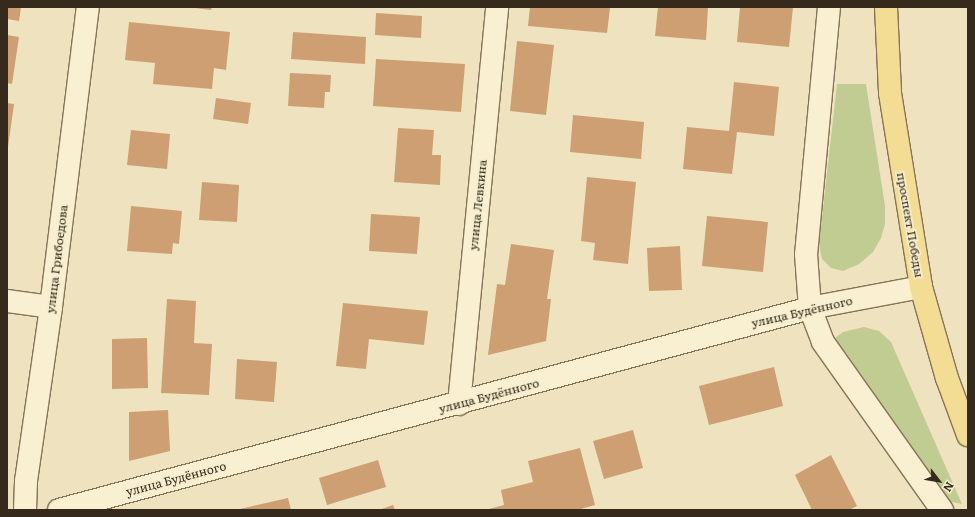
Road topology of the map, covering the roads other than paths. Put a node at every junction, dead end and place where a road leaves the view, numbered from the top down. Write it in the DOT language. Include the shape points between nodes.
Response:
graph roads {
  1 [pos="88,7"];
  2 [pos="498,7"];
  3 [pos="829,7"];
  4 [pos="886,7"];
  5 [pos="921,287"];
  6 [pos="7,301"];
  7 [pos="51,307"];
  8 [pos="810,308"];
  9 [pos="459,404"];
  10 [pos="968,436"];
  11 [pos="25,510"];
  12 [pos="59,510"];
  13 [pos="942,510"];
  1 -- 7 [label="street, улица Грибоедова"];
  2 -- 9 [label="street, улица Левкина"];
  3 -- 8 [label="street" via="806,254"];
  4 -- 5 [label="main road, проспект Победы" via="890,92"];
  5 -- 8 [label="street, улица Будённого"];
  5 -- 10 [label="main road, проспект Победы" via="938,352"];
  6 -- 7 [label="street"];
  7 -- 11 [label="street, улица Грибоедова" via="26,481"];
  8 -- 9 [label="street, улица Будённого"];
  8 -- 13 [label="street" via="823,342"];
  9 -- 12 [label="street, улица Будённого"];
}
